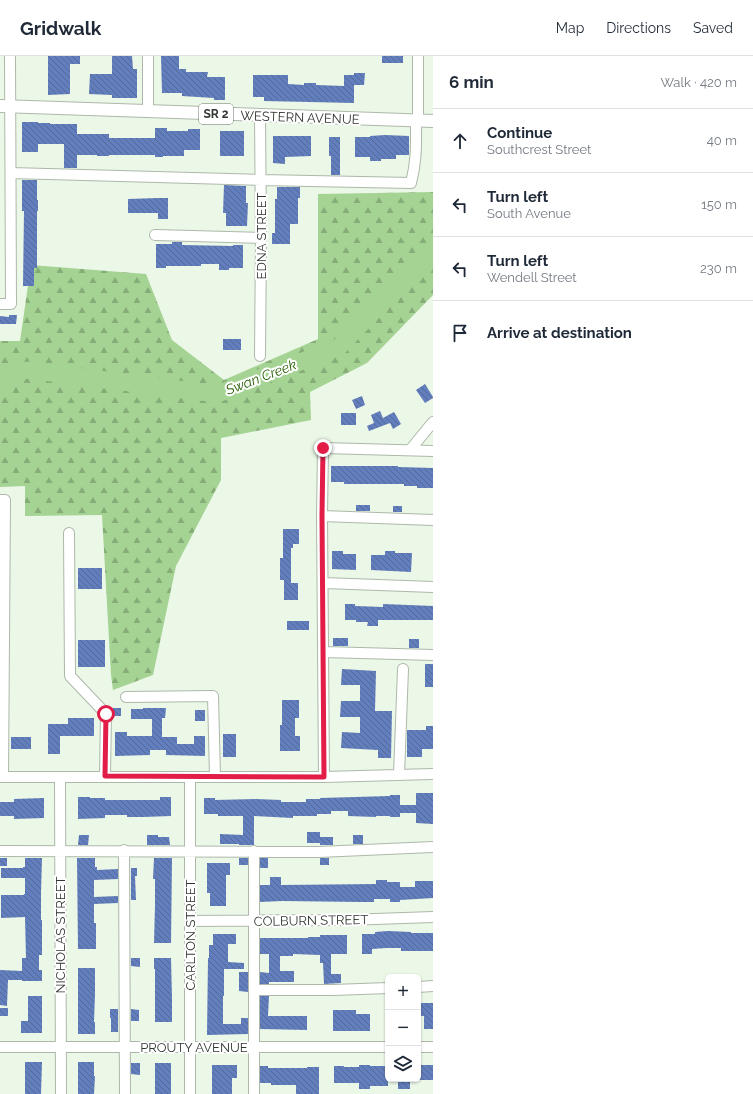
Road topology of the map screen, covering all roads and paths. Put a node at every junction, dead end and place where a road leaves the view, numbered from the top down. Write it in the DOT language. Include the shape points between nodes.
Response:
graph roads {
  1 [pos="10,56"];
  2 [pos="148,56"];
  3 [pos="418,56"];
  4 [pos="5,106"];
  5 [pos="148,111"];
  6 [pos="260,116"];
  7 [pos="417,121"];
  8 [pos="433,121"];
  9 [pos="10,176"];
  10 [pos="0,178"];
  11 [pos="261,180"];
  12 [pos="156,235"];
  13 [pos="261,238"];
  14 [pos="0,304"];
  15 [pos="260,356"];
  16 [pos="433,422"];
  17 [pos="410,450"];
  18 [pos="433,451"];
  19 [pos="3,500"];
  20 [pos="322,516"];
  21 [pos="433,520"];
  22 [pos="69,533"];
  23 [pos="324,583"];
  24 [pos="433,587"];
  25 [pos="2,636"];
  26 [pos="324,652"];
  27 [pos="433,655"];
  28 [pos="403,669"];
  29 [pos="126,697"];
  30 [pos="433,774"];
  31 [pos="399,775"];
  32 [pos="105,776"];
  33 [pos="1,777"];
  34 [pos="60,777"];
  35 [pos="190,777"];
  36 [pos="215,777"];
  37 [pos="324,777"];
  38 [pos="433,848"];
  39 [pos="60,850"];
  40 [pos="124,850"];
  41 [pos="0,851"];
  42 [pos="190,851"];
  43 [pos="254,851"];
  44 [pos="433,917"];
  45 [pos="190,921"];
  46 [pos="254,921"];
  47 [pos="433,986"];
  48 [pos="421,987"];
  49 [pos="385,988"];
  50 [pos="254,990"];
  51 [pos="0,1047"];
  52 [pos="61,1047"];
  53 [pos="125,1047"];
  54 [pos="190,1047"];
  55 [pos="254,1047"];
  56 [pos="385,1047"];
  57 [pos="421,1047"];
  58 [pos="433,1047"];
  59 [pos="61,1094"];
  60 [pos="125,1094"];
  61 [pos="190,1094"];
  62 [pos="254,1094"];
  1 -- 4 [label="street"];
  2 -- 5 [label="street"];
  3 -- 7 [label="street"];
  4 -- 5 [label="main road, WESTERN AVENUE / SR 2"];
  4 -- 9 [label="street"];
  5 -- 6 [label="main road, WESTERN AVENUE / SR 2"];
  6 -- 7 [label="main road, WESTERN AVENUE / SR 2"];
  6 -- 11 [label="street, EDNA STREET"];
  7 -- 8 [label="main road, WESTERN AVENUE / SR 2"];
  7 -- 11 [label="street" via="416,158 411,182"];
  9 -- 10 [label="street"];
  9 -- 11 [label="street"];
  9 -- 14 [label="street" via="11,304"];
  11 -- 13 [label="street, EDNA STREET"];
  12 -- 13 [label="street"];
  13 -- 15 [label="street, EDNA STREET"];
  16 -- 17 [label="street"];
  17 -- 18 [label="street"];
  17 -- 20 [label="street" via="323,448"];
  19 -- 25 [label="street"];
  20 -- 21 [label="street"];
  20 -- 23 [label="street"];
  22 -- 32 [label="street" via="70,676 106,714"];
  23 -- 24 [label="street"];
  23 -- 26 [label="street"];
  25 -- 33 [label="street"];
  26 -- 27 [label="street"];
  26 -- 37 [label="street"];
  28 -- 31 [label="street"];
  29 -- 36 [label="street" via="213,696"];
  30 -- 31 [label="street"];
  31 -- 37 [label="street"];
  32 -- 34 [label="street"];
  32 -- 35 [label="street"];
  33 -- 34 [label="street"];
  34 -- 39 [label="street, NICHOLAS STREET"];
  35 -- 36 [label="street"];
  35 -- 42 [label="street, CARLTON STREET"];
  36 -- 37 [label="street"];
  38 -- 43 [label="street" via="318,852"];
  39 -- 40 [label="street"];
  39 -- 41 [label="street"];
  39 -- 52 [label="street, NICHOLAS STREET"];
  40 -- 42 [label="street"];
  40 -- 53 [label="street"];
  42 -- 43 [label="street"];
  42 -- 45 [label="street, CARLTON STREET"];
  43 -- 46 [label="street"];
  44 -- 46 [label="street, COLBURN STREET"];
  45 -- 46 [label="street, COLBURN STREET"];
  45 -- 54 [label="street, CARLTON STREET"];
  46 -- 50 [label="street"];
  47 -- 48 [label="street"];
  49 -- 50 [label="street"];
  50 -- 55 [label="street"];
  51 -- 52 [label="street, PROUTY AVENUE"];
  52 -- 53 [label="street, PROUTY AVENUE"];
  52 -- 59 [label="street, NICHOLAS STREET"];
  53 -- 54 [label="street, PROUTY AVENUE"];
  53 -- 60 [label="street"];
  54 -- 55 [label="street, PROUTY AVENUE"];
  54 -- 61 [label="street, CARLTON STREET"];
  55 -- 56 [label="street, PROUTY AVENUE"];
  55 -- 62 [label="street"];
  57 -- 58 [label="street"];
}
